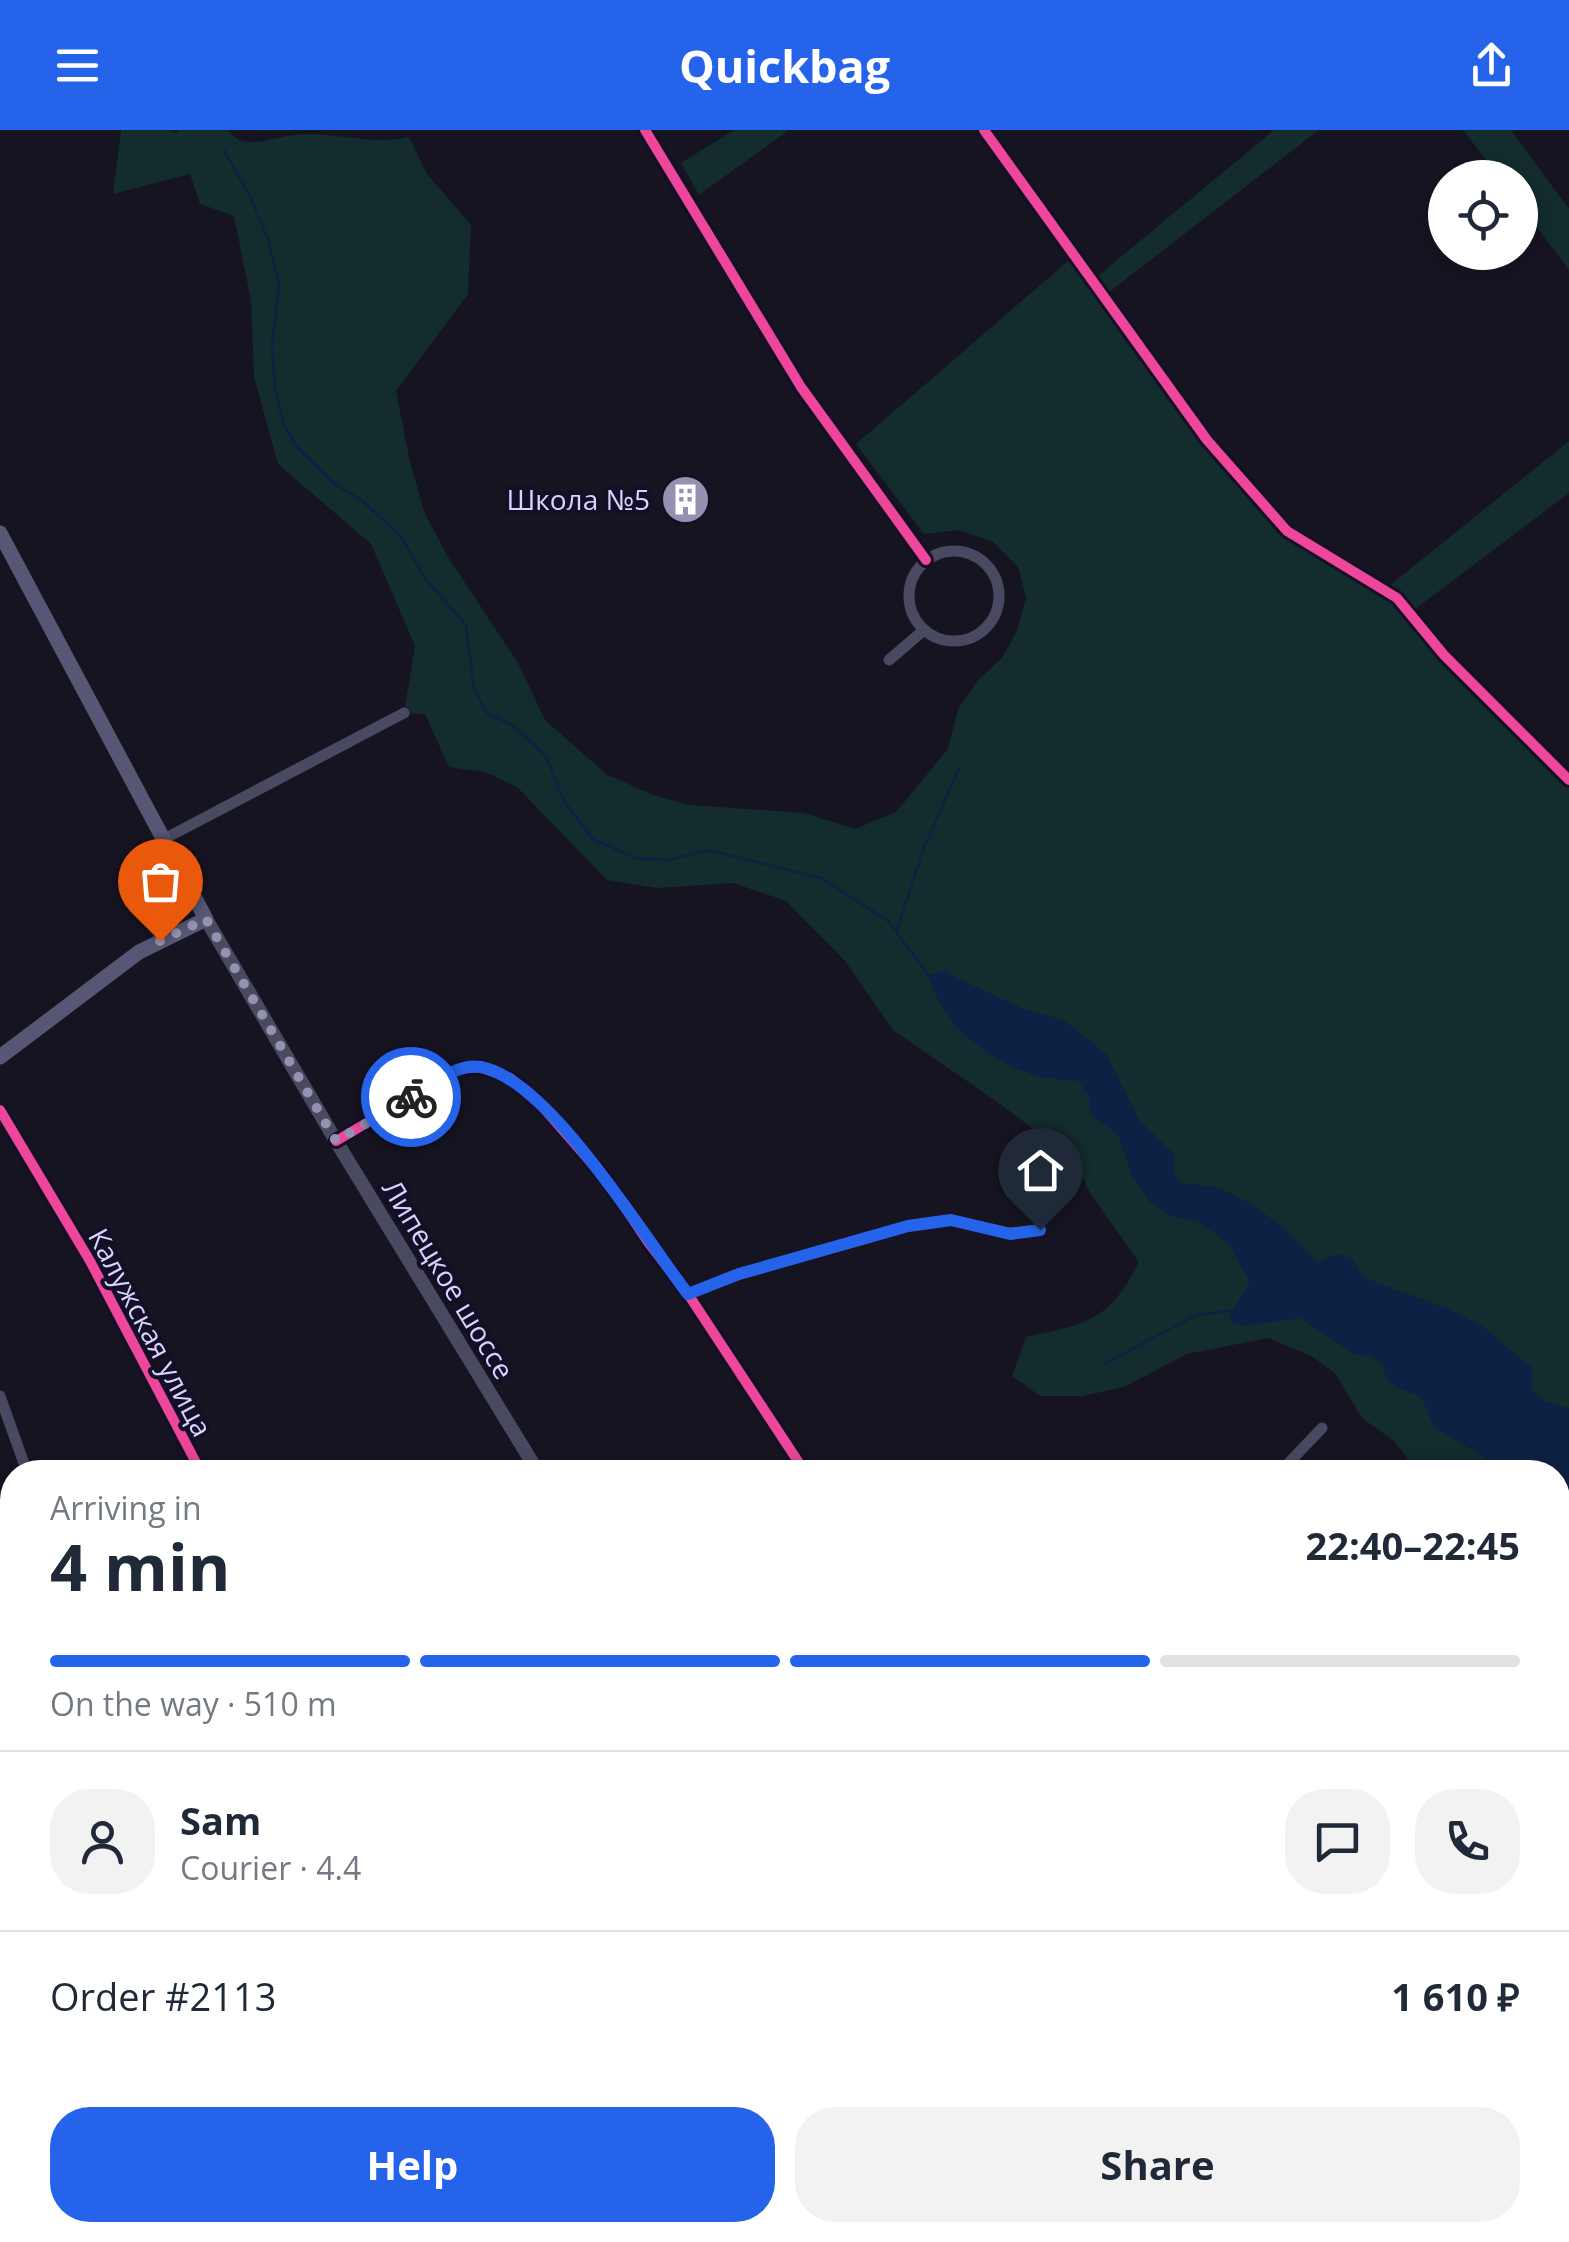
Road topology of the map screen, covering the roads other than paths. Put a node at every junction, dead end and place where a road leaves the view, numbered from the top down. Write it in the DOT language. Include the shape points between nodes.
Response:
graph roads {
  1 [pos="644,130"];
  2 [pos="984,130"];
  3 [pos="0,533"];
  4 [pos="926,560"];
  5 [pos="924,630"];
  6 [pos="889,660"];
  7 [pos="404,713"];
  8 [pos="1569,780"];
  9 [pos="164,839"];
  10 [pos="206,919"];
  11 [pos="0,1057"];
  12 [pos="0,1110"];
  13 [pos="336,1141"];
  14 [pos="1040,1230"];
  15 [pos="688,1294"];
  16 [pos="0,1396"];
  17 [pos="1322,1428"];
  18 [pos="23,1460"];
  19 [pos="195,1460"];
  20 [pos="531,1460"];
  21 [pos="796,1460"];
  22 [pos="1291,1460"];
  1 -- 4 [label="street" via="802,387"];
  2 -- 8 [label="street" via="1207,440 1287,531 1397,598"];
  3 -- 9 [label="main road, Липецкое шоссе"];
  4 -- 5 [label="street" via="909,594"];
  4 -- 5 [label="street" via="950,551 974,555 992,572 1000,596 992,620 974,637 948,641"];
  5 -- 6 [label="street"];
  7 -- 9 [label="street"];
  9 -- 10 [label="main road, Липецкое шоссе"];
  10 -- 11 [label="main road" via="139,952"];
  10 -- 13 [label="street, Липецкое шоссе"];
  12 -- 19 [label="street, Калужская улица" via="90,1261"];
  13 -- 15 [label="street" via="458,1069 480,1067 510,1078 608,1182"];
  13 -- 20 [label="street, Липецкое шоссе"];
  14 -- 15 [label="street" via="1010,1234 951,1220 908,1226"];
  15 -- 21 [label="street"];
  16 -- 18 [label="street"];
  17 -- 22 [label="street"];
}
